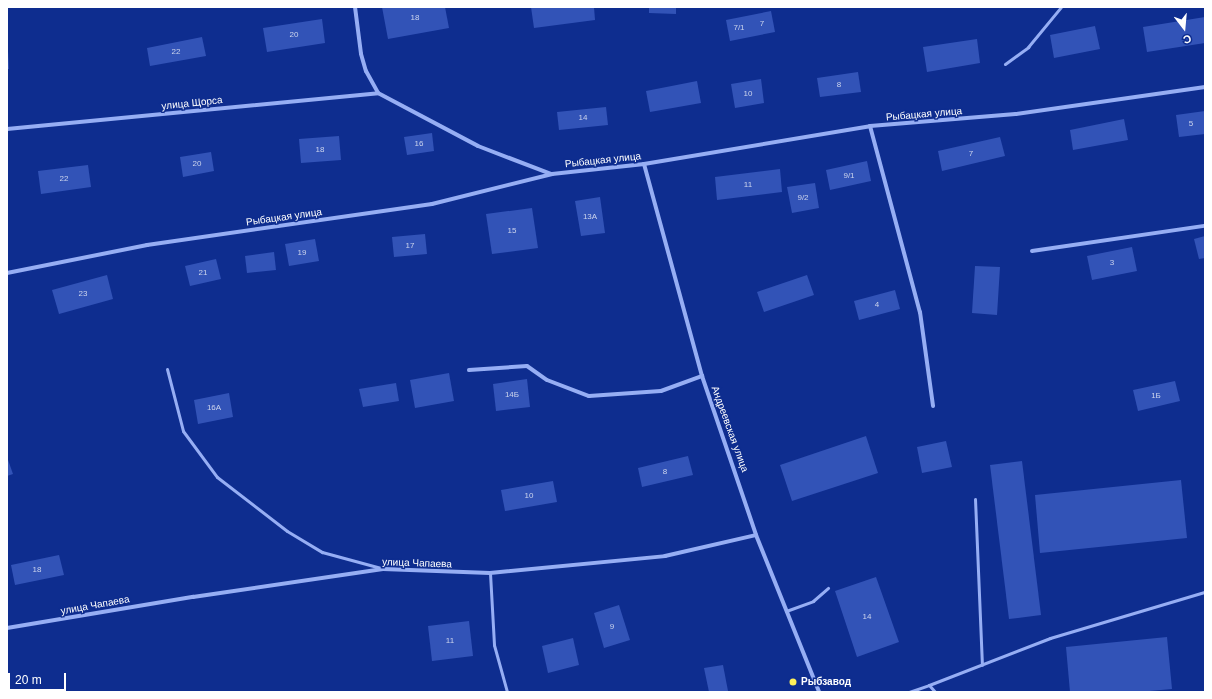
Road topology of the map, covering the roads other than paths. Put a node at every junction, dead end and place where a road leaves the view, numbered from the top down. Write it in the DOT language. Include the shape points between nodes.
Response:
graph roads {
  1 [pos="355,7"];
  2 [pos="1061,7"];
  3 [pos="1005,64"];
  4 [pos="1205,87"];
  5 [pos="378,93"];
  6 [pos="870,126"];
  7 [pos="7,129"];
  8 [pos="644,164"];
  9 [pos="552,174"];
  10 [pos="1204,226"];
  11 [pos="1032,251"];
  12 [pos="7,273"];
  13 [pos="167,369"];
  14 [pos="469,370"];
  15 [pos="702,376"];
  16 [pos="933,406"];
  17 [pos="974,499"];
  18 [pos="756,535"];
  19 [pos="383,569"];
  20 [pos="490,573"];
  21 [pos="828,588"];
  22 [pos="1205,592"];
  23 [pos="786,611"];
  24 [pos="7,628"];
  25 [pos="982,665"];
  26 [pos="929,685"];
  27 [pos="1205,691"];
  28 [pos="507,692"];
  29 [pos="819,692"];
  30 [pos="909,692"];
  31 [pos="935,692"];
  1 -- 5 [label="street" via="361,54 366,71"];
  2 -- 3 [label="lane" via="1028,47"];
  4 -- 6 [label="street, Рыбацкая улица" via="1016,114"];
  5 -- 7 [label="street, улица Щорса"];
  5 -- 9 [label="street" via="478,146"];
  6 -- 8 [label="street, Рыбацкая улица"];
  6 -- 16 [label="street" via="920,312"];
  8 -- 9 [label="street, Рыбацкая улица"];
  8 -- 15 [label="street, Андреевская улица"];
  9 -- 12 [label="street, Рыбацкая улица" via="432,204 147,245"];
  10 -- 11 [label="street"];
  13 -- 19 [label="lane" via="183,431 218,477 287,531 322,552"];
  14 -- 15 [label="street" via="527,366 547,380 589,396 661,391"];
  15 -- 18 [label="street, Андреевская улица"];
  17 -- 25 [label="lane"];
  18 -- 20 [label="street, улица Чапаева" via="665,556"];
  18 -- 23 [label="street, Андреевская улица"];
  19 -- 20 [label="street, улица Чапаева"];
  19 -- 24 [label="street, улица Чапаева"];
  20 -- 28 [label="lane" via="494,644"];
  21 -- 23 [label="lane" via="813,601"];
  22 -- 25 [label="lane" via="1050,638"];
  22 -- 27 [label="lane"];
  23 -- 29 [label="street, Андреевская улица"];
  25 -- 26 [label="lane"];
  26 -- 30 [label="lane"];
  26 -- 31 [label="lane"];
}
